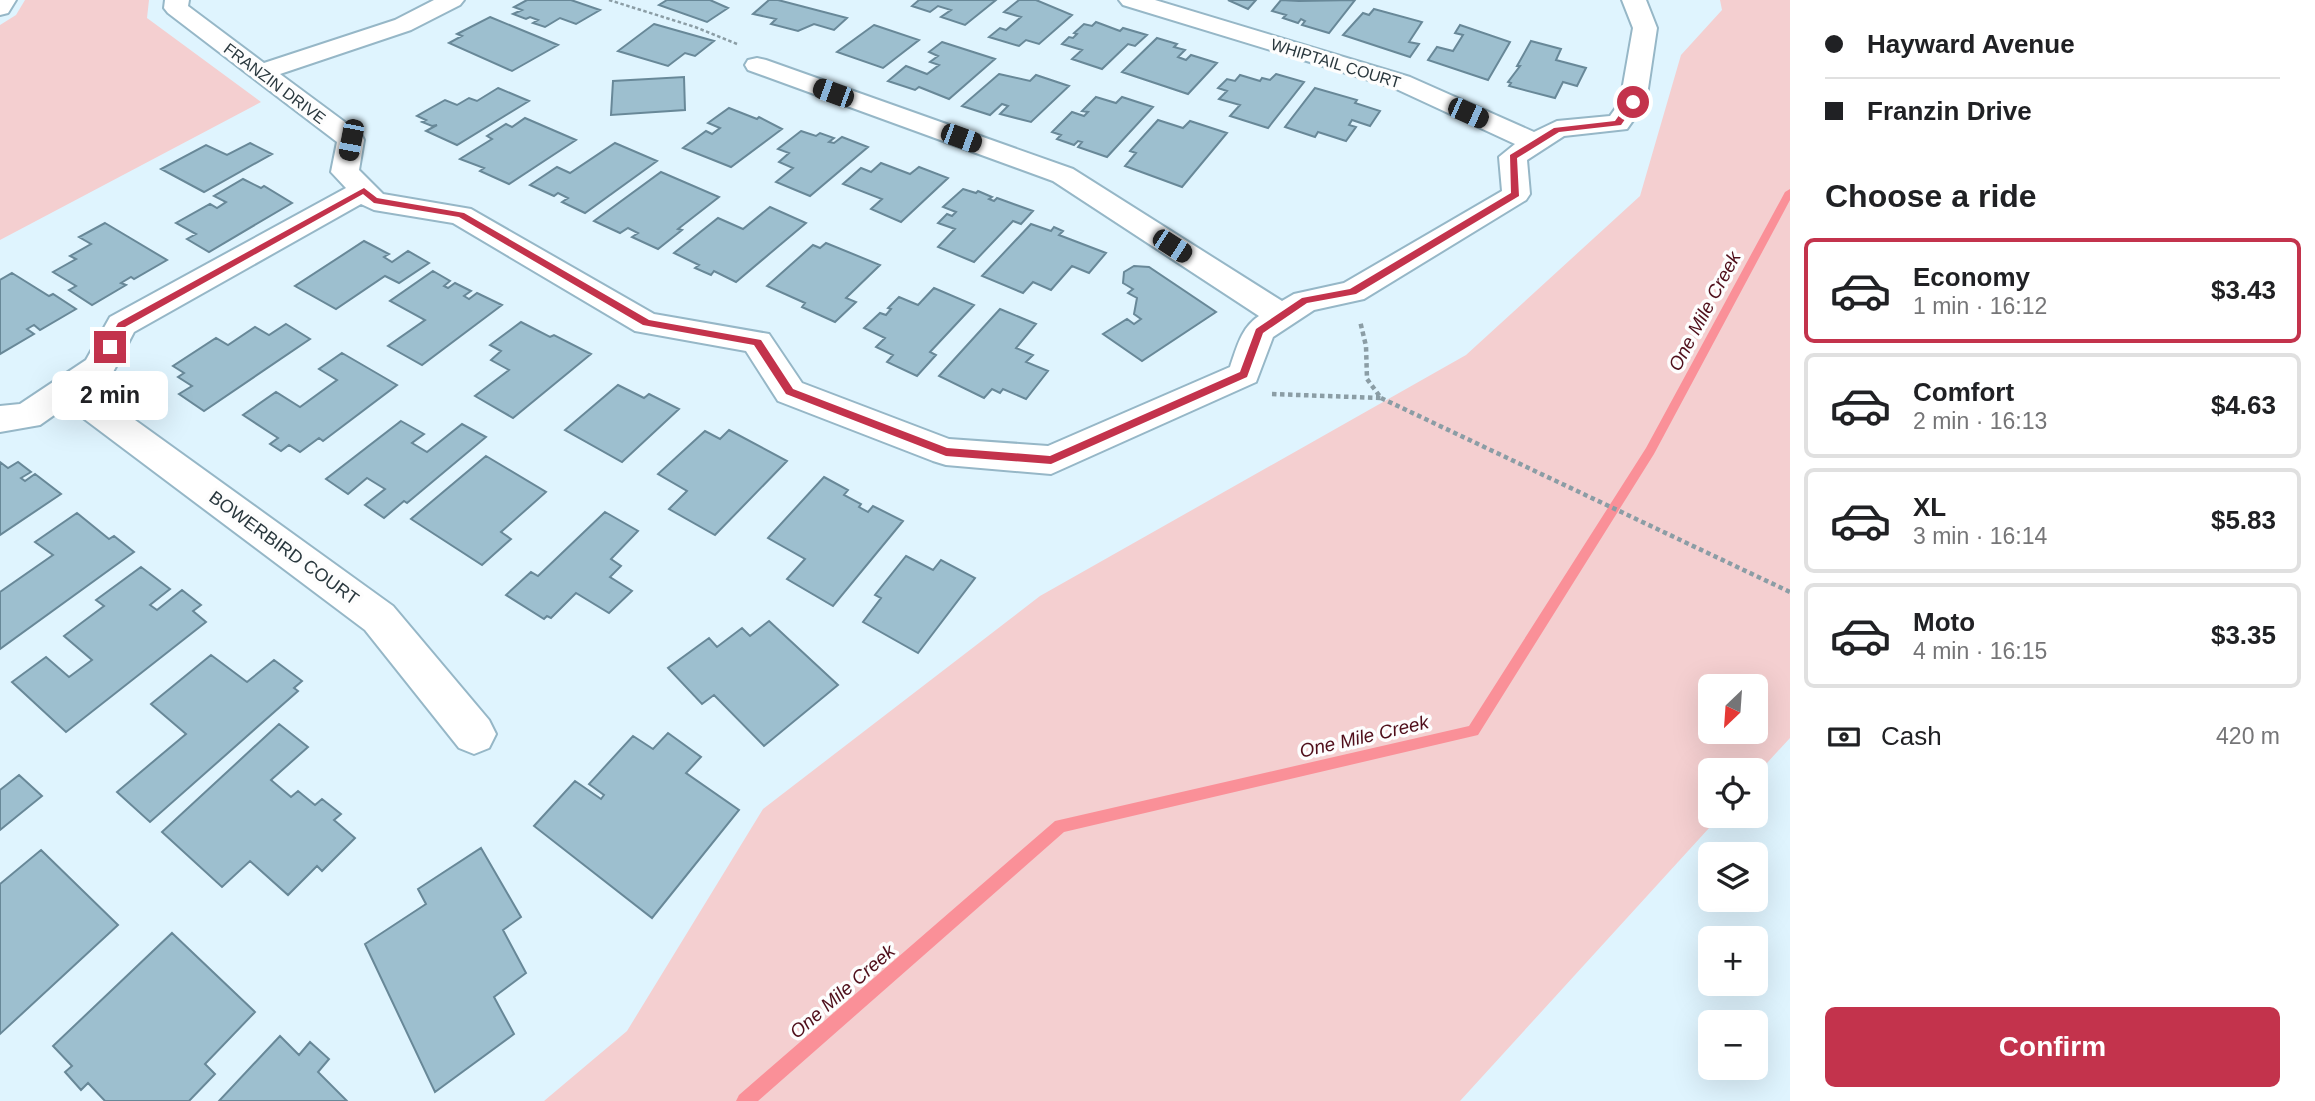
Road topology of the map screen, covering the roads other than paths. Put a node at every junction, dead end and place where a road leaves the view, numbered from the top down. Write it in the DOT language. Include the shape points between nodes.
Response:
graph roads {
  1 [pos="5,0"];
  2 [pos="177,0"];
  3 [pos="452,0"];
  4 [pos="1131,0"];
  5 [pos="1634,0"];
  6 [pos="0,8"];
  7 [pos="757,65"];
  8 [pos="261,72"];
  9 [pos="1536,143"];
  10 [pos="364,190"];
  11 [pos="1282,316"];
  12 [pos="68,390"];
  13 [pos="0,419"];
  14 [pos="474,734"];
  1 -- 6 [label="street"];
  2 -- 8 [label="street, FRANZIN DRIVE" via="176,8"];
  3 -- 8 [label="street" via="403,25"];
  4 -- 9 [label="street, WHIPTAIL COURT" via="1401,82"];
  5 -- 9 [label="street" via="1645,28 1633,102 1618,123 1557,130"];
  7 -- 11 [label="street" via="1063,175"];
  8 -- 10 [label="street, FRANZIN DRIVE" via="351,140 345,172"];
  9 -- 11 [label="street" via="1513,157 1516,194 1353,292 1305,301"];
  10 -- 11 [label="street" via="374,201 461,215 646,323 757,342 790,392 946,452 1051,460 1244,374 1259,331"];
  10 -- 12 [label="street" via="121,325 99,368"];
  12 -- 13 [label="street" via="28,416"];
  12 -- 14 [label="street, BOWERBIRD COURT" via="379,618"];
}
